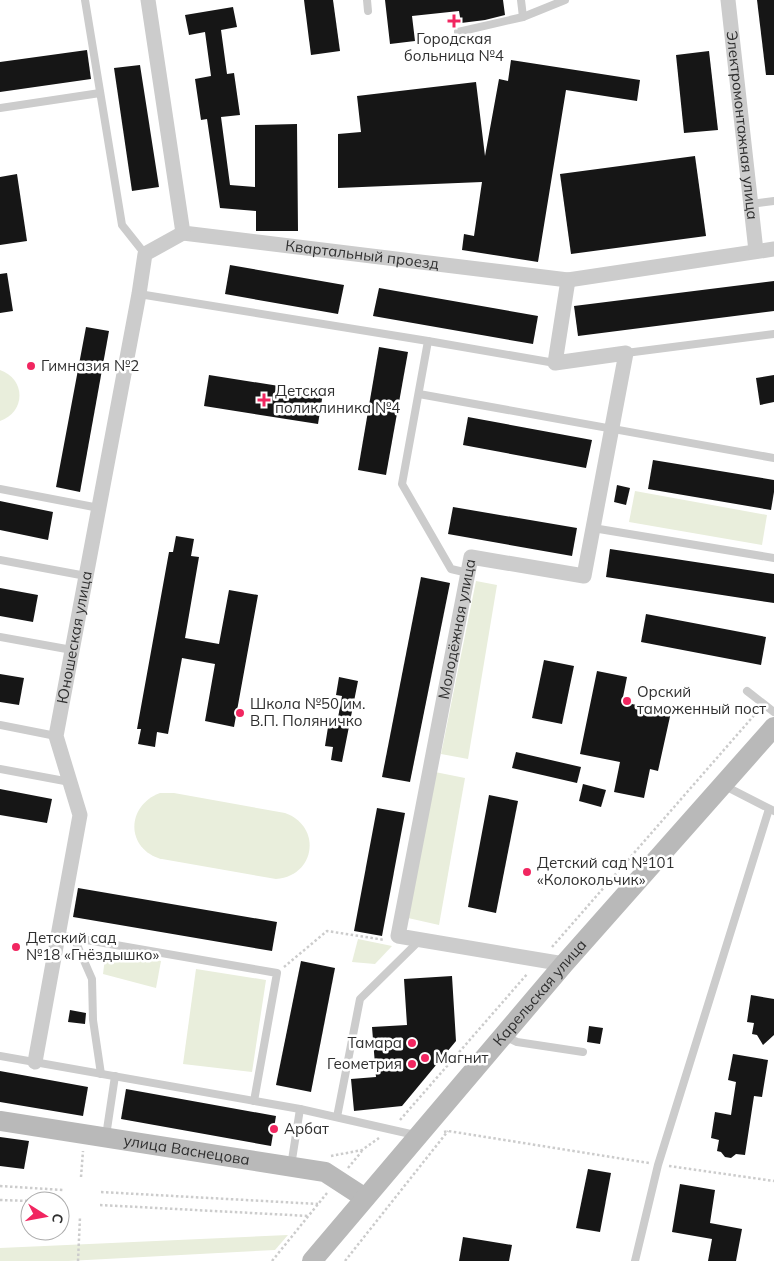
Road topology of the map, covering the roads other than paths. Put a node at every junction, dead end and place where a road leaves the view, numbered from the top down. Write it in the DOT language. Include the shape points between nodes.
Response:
graph roads {
  1 [pos="85,0"];
  2 [pos="148,0"];
  3 [pos="367,0"];
  4 [pos="521,0"];
  5 [pos="565,0"];
  6 [pos="728,0"];
  7 [pos="368,11"];
  8 [pos="523,17"];
  9 [pos="458,32"];
  10 [pos="100,93"];
  11 [pos="0,108"];
  12 [pos="774,201"];
  13 [pos="751,204"];
  14 [pos="183,233"];
  15 [pos="774,249"];
  16 [pos="756,251"];
  17 [pos="145,254"];
  18 [pos="568,280"];
  19 [pos="139,294"];
  20 [pos="774,334"];
  21 [pos="428,341"];
  22 [pos="626,353"];
  23 [pos="555,363"];
  24 [pos="419,394"];
  25 [pos="612,429"];
  26 [pos="774,458"];
  27 [pos="0,489"];
  28 [pos="99,508"];
  29 [pos="593,528"];
  30 [pos="774,558"];
  31 [pos="0,560"];
  32 [pos="468,573"];
  33 [pos="86,576"];
  34 [pos="0,637"];
  35 [pos="72,650"];
  36 [pos="747,691"];
  37 [pos="774,712"];
  38 [pos="0,725"];
  39 [pos="774,727"];
  40 [pos="56,736"];
  41 [pos="0,769"];
  42 [pos="70,782"];
  43 [pos="723,785"];
  44 [pos="771,810"];
  45 [pos="58,935"];
  46 [pos="74,938"];
  47 [pos="420,940"];
  48 [pos="564,964"];
  49 [pos="503,1036"];
  50 [pos="583,1052"];
  51 [pos="0,1056"];
  52 [pos="35,1062"];
  53 [pos="101,1074"];
  54 [pos="115,1076"];
  55 [pos="254,1101"];
  56 [pos="300,1109"];
  57 [pos="337,1117"];
  58 [pos="0,1121"];
  59 [pos="418,1136"];
  60 [pos="105,1138"];
  61 [pos="292,1166"];
  62 [pos="365,1198"];
  63 [pos="312,1261"];
  64 [pos="634,1261"];
  1 -- 10 [label="lane"];
  2 -- 14 [label="street"];
  3 -- 7 [label="lane"];
  4 -- 8 [label="lane"];
  5 -- 8 [label="lane"];
  6 -- 13 [label="street, Электромонтажная улица"];
  8 -- 9 [label="lane"];
  10 -- 11 [label="lane"];
  10 -- 17 [label="lane" via="122,225"];
  12 -- 13 [label="lane"];
  13 -- 16 [label="street, Электромонтажная улица"];
  14 -- 17 [label="street"];
  14 -- 18 [label="street, Квартальный проезд"];
  15 -- 16 [label="street, Квартальный проезд"];
  16 -- 18 [label="street, Квартальный проезд"];
  17 -- 19 [label="street, Юношеская улица"];
  18 -- 23 [label="street"];
  19 -- 21 [label="lane"];
  19 -- 28 [label="street, Юношеская улица"];
  20 -- 22 [label="lane"];
  21 -- 23 [label="lane"];
  21 -- 24 [label="lane"];
  22 -- 23 [label="street"];
  22 -- 25 [label="street, Молодёжная улица"];
  24 -- 25 [label="lane"];
  24 -- 32 [label="lane" via="402,484 451,569"];
  25 -- 26 [label="lane"];
  25 -- 29 [label="street, Молодёжная улица"];
  27 -- 28 [label="lane"];
  28 -- 33 [label="street, Юношеская улица"];
  29 -- 30 [label="lane"];
  29 -- 32 [label="street, Молодёжная улица" via="584,576 471,557"];
  31 -- 33 [label="lane"];
  32 -- 47 [label="street, Молодёжная улица" via="398,936"];
  33 -- 35 [label="street, Юношеская улица"];
  34 -- 35 [label="lane"];
  35 -- 40 [label="street, Юношеская улица"];
  36 -- 37 [label="lane"];
  38 -- 40 [label="lane"];
  39 -- 43 [label="street, Карельская улица"];
  40 -- 42 [label="street, Юношеская улица"];
  41 -- 42 [label="lane"];
  42 -- 45 [label="street, Юношеская улица" via="80,815"];
  43 -- 44 [label="lane"];
  43 -- 48 [label="street, Карельская улица"];
  44 -- 64 [label="lane" via="658,1165"];
  45 -- 46 [label="lane"];
  45 -- 52 [label="street, Юношеская улица"];
  46 -- 53 [label="lane" via="92,979 93,1020"];
  46 -- 55 [label="lane" via="277,973"];
  47 -- 48 [label="street"];
  47 -- 57 [label="lane" via="360,999"];
  48 -- 49 [label="street, Карельская улица"];
  49 -- 50 [label="lane" via="517,1042"];
  49 -- 59 [label="street, Карельская улица"];
  51 -- 52 [label="lane"];
  52 -- 53 [label="lane"];
  53 -- 54 [label="lane"];
  54 -- 55 [label="lane"];
  54 -- 60 [label="lane"];
  55 -- 56 [label="lane"];
  56 -- 57 [label="lane"];
  56 -- 61 [label="lane"];
  57 -- 59 [label="lane"];
  58 -- 60 [label="street, улица Васнецова"];
  59 -- 62 [label="street, Карельская улица"];
  60 -- 61 [label="street, улица Васнецова"];
  61 -- 62 [label="street, улица Васнецова" via="325,1172"];
  62 -- 63 [label="street, Карельская улица"];
}
